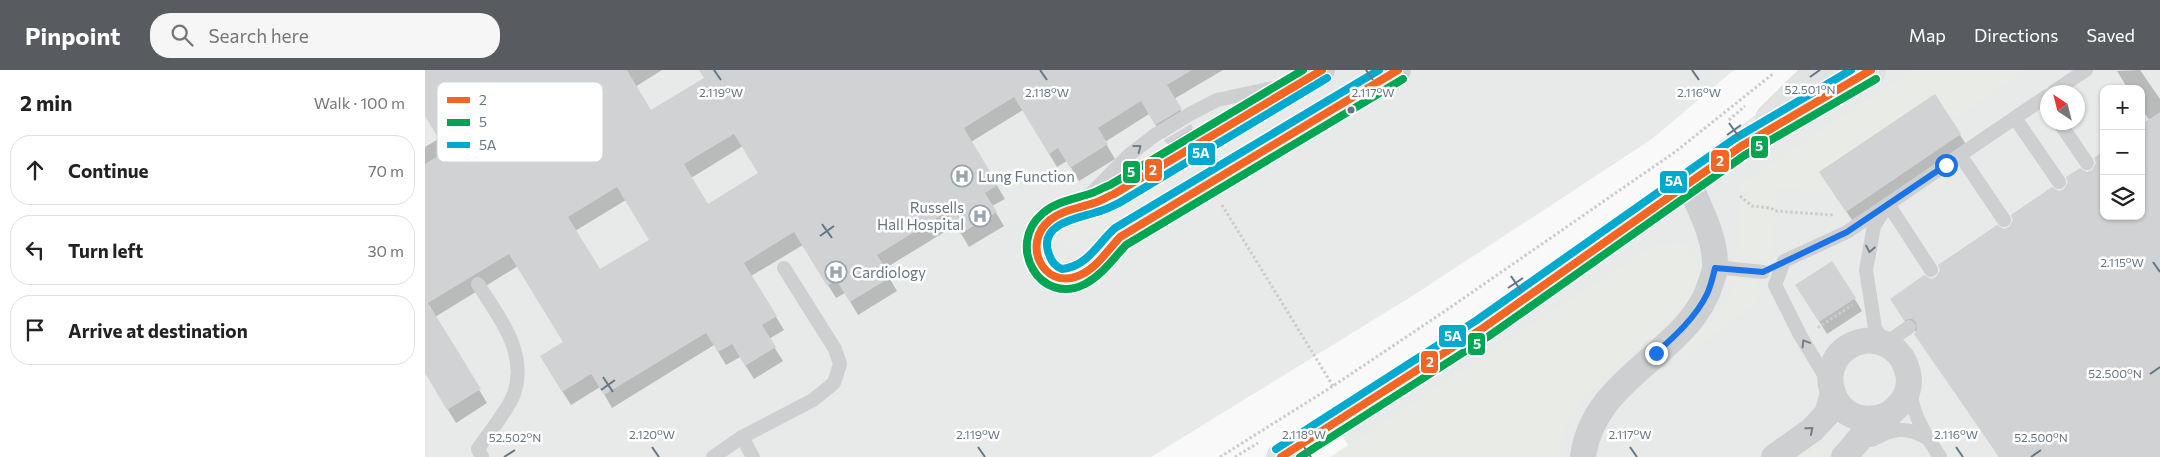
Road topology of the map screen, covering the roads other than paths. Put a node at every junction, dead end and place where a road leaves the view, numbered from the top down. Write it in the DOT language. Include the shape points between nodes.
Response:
graph roads {
  1 [pos="1397,70"];
  2 [pos="1819,70"];
  3 [pos="1871,70"];
  4 [pos="2086,70"];
  5 [pos="1313,76"];
  6 [pos="2066,85"];
  7 [pos="2040,103"];
  8 [pos="2015,118"];
  9 [pos="2064,130"];
  10 [pos="1740,147"];
  11 [pos="1960,156"];
  12 [pos="2087,163"];
  13 [pos="2059,182"];
  14 [pos="1689,184"];
  15 [pos="1888,204"];
  16 [pos="2004,220"];
  17 [pos="1784,262"];
  18 [pos="784,268"];
  19 [pos="1715,268"];
  20 [pos="1931,270"];
  21 [pos="1763,272"];
  22 [pos="479,284"];
  23 [pos="1775,285"];
  24 [pos="1909,327"];
  25 [pos="1885,344"];
  26 [pos="1909,379"];
  27 [pos="1831,389"];
  28 [pos="1891,412"];
  29 [pos="741,437"];
  30 [pos="1927,438"];
  31 [pos="482,457"];
  32 [pos="713,457"];
  33 [pos="753,457"];
  34 [pos="1281,457"];
  35 [pos="1583,457"];
  36 [pos="1774,457"];
  37 [pos="1844,457"];
  38 [pos="1940,457"];
  1 -- 5 [label="street, one-way" via="1120,236 1083,274 1071,279 1058,278 1047,270 1040,260 1037,246 1039,233 1054,216 1115,193"];
  2 -- 10 [label="main road"];
  3 -- 10 [label="main road"];
  4 -- 6 [label="lane"];
  7 -- 8 [label="lane"];
  8 -- 11 [label="lane"];
  8 -- 13 [label="lane"];
  9 -- 12 [label="lane"];
  10 -- 14 [label="main road"];
  11 -- 15 [label="lane"];
  11 -- 16 [label="lane"];
  14 -- 19 [label="street" via="1710,232"];
  14 -- 34 [label="main road" via="1483,328"];
  15 -- 17 [label="lane" via="1847,232"];
  15 -- 20 [label="lane"];
  15 -- 25 [label="lane, one-way" via="1875,226 1866,270 1875,328"];
  17 -- 21 [label="lane"];
  17 -- 23 [label="lane"];
  18 -- 29 [label="lane" via="835,348 840,364 834,383 813,400"];
  19 -- 21 [label="lane"];
  19 -- 35 [label="street" via="1708,293 1695,312 1677,334 1614,392 1594,420 1585,441"];
  21 -- 23 [label="lane"];
  22 -- 31 [label="lane" via="511,337 518,366 513,394 478,449"];
  27 -- 23 [label="lane, one-way"];
  24 -- 25 [label="lane"];
  25 -- 26 [label="street" via="1900,354"];
  25 -- 27 [label="street" via="1866,341 1843,351 1831,373"];
  26 -- 28 [label="street" via="1901,404"];
  26 -- 30 [label="lane" via="1912,405"];
  27 -- 28 [label="street" via="1842,408 1853,416 1879,418"];
  36 -- 27 [label="street, one-way" via="1827,414"];
  28 -- 37 [label="street"];
  29 -- 32 [label="lane"];
  29 -- 33 [label="lane"];
  30 -- 37 [label="lane" via="1914,431 1898,430 1885,433"];
  30 -- 38 [label="lane"];
}
